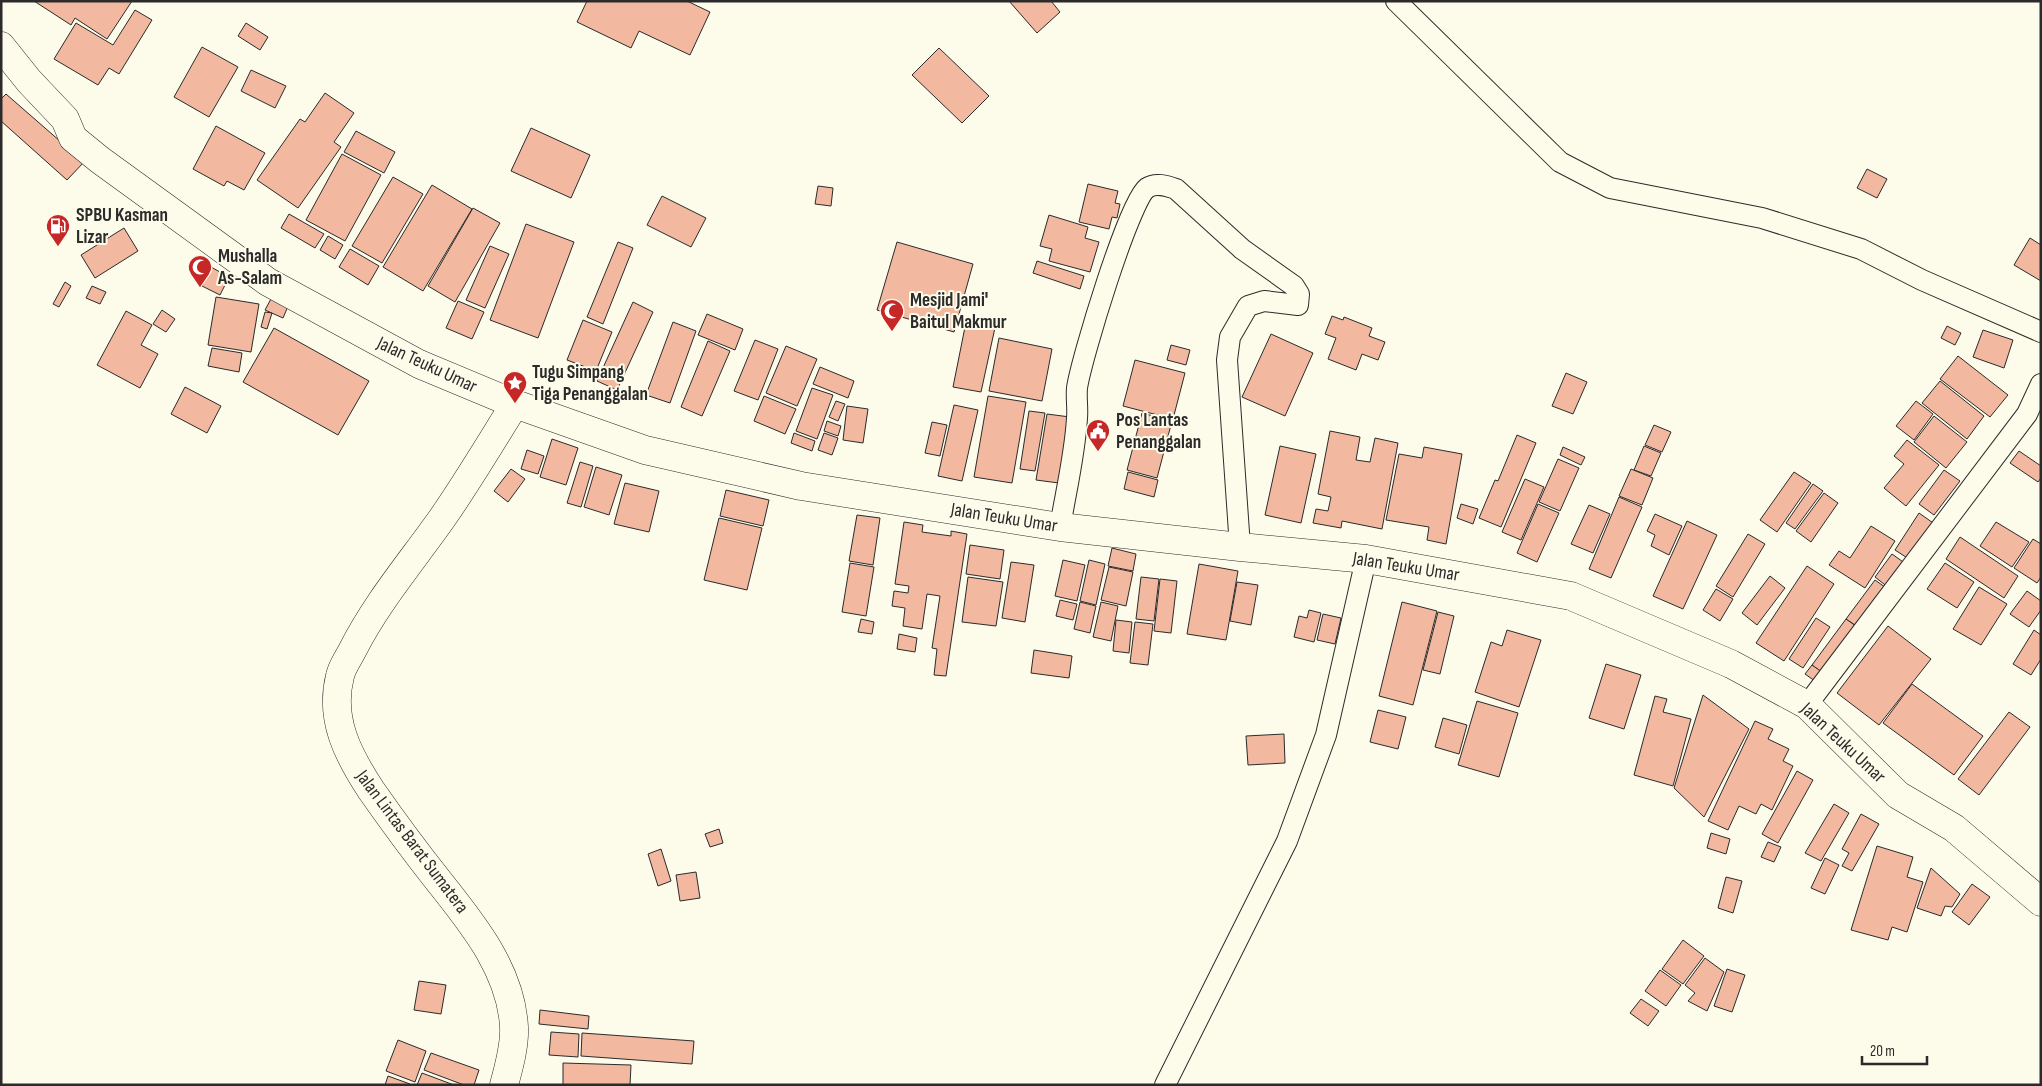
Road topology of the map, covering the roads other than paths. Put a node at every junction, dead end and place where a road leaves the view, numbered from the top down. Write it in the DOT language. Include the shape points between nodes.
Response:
graph roads {
  1 [pos="1396,1"];
  2 [pos="1,46"];
  3 [pos="1,74"];
  4 [pos="73,138"];
  5 [pos="2041,332"];
  6 [pos="2041,384"];
  7 [pos="515,404"];
  8 [pos="1060,527"];
  9 [pos="1240,547"];
  10 [pos="1366,558"];
  11 [pos="1807,705"];
  12 [pos="2041,902"];
  13 [pos="504,1085"];
  14 [pos="1165,1085"];
  1 -- 5 [label="street" via="1560,162 1610,188 1744,214 1862,249 1922,280"];
  2 -- 4 [label="highway, Jalan Teuku Umar" via="64,119"];
  3 -- 4 [label="highway" via="49,129"];
  4 -- 7 [label="highway, Jalan Teuku Umar" via="268,282 419,364"];
  6 -- 11 [label="street" via="2026,414"];
  7 -- 8 [label="highway, Jalan Teuku Umar" via="645,450 801,486"];
  7 -- 13 [label="highway, Jalan Lintas Barat Sumatera" via="444,516 365,625 340,674 337,699 344,744 353,763 394,823 468,916 502,978 509,996 514,1028"];
  8 -- 9 [label="highway, Jalan Teuku Umar"];
  8 -- 9 [label="street" via="1077,419 1077,389 1087,346 1133,211 1146,188 1164,185 1176,189 1242,249 1294,286 1299,294 1298,305 1264,301 1248,306 1230,337 1227,388"];
  9 -- 10 [label="highway, Jalan Teuku Umar"];
  10 -- 11 [label="highway, Jalan Teuku Umar" via="1571,596 1730,664"];
  10 -- 14 [label="street" via="1326,735 1286,841"];
  11 -- 12 [label="highway, Jalan Teuku Umar" via="1898,794 1954,828"];
}
